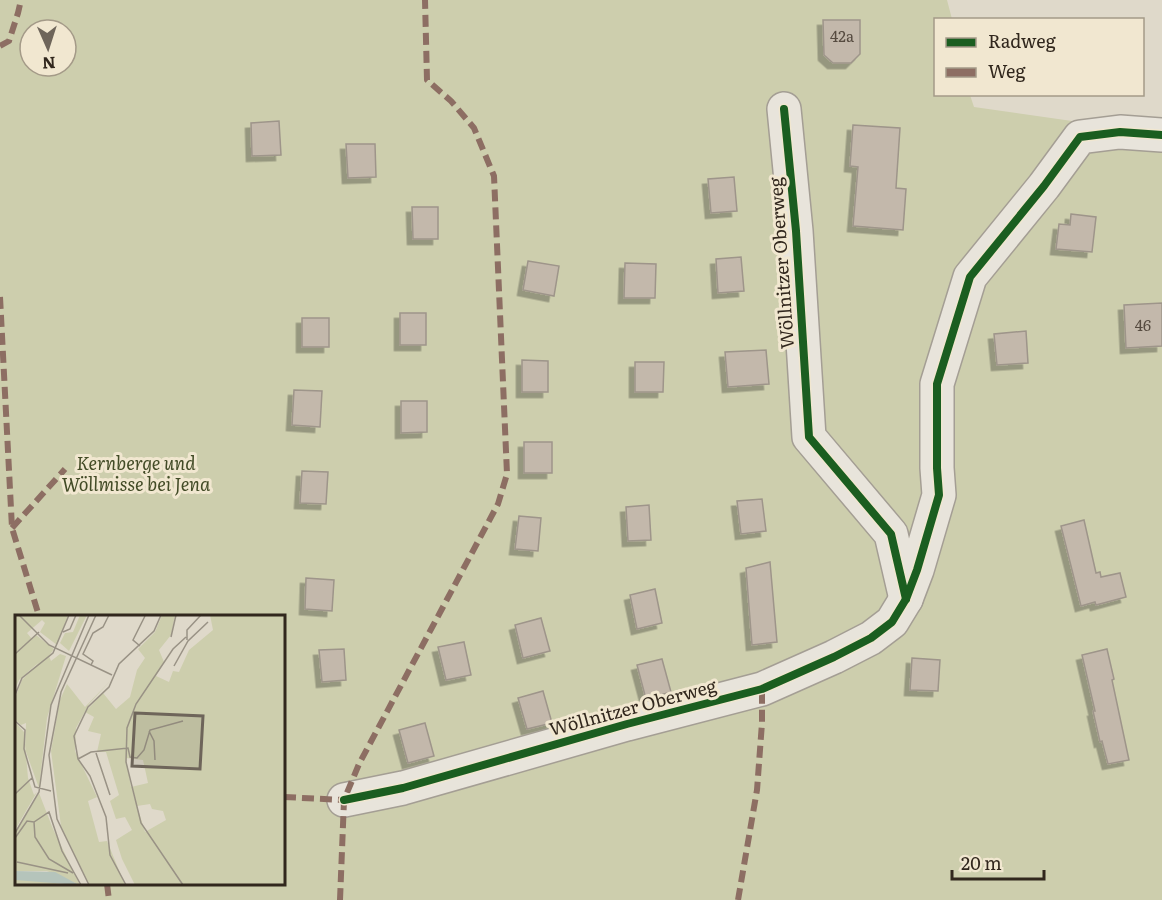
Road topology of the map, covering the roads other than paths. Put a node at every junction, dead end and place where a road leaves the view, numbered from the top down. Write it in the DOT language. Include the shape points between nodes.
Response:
graph roads {
  1 [pos="784,109"];
  2 [pos="1162,135"];
  3 [pos="906,599"];
  4 [pos="344,800"];
  1 -- 3 [label="street, Wöllnitzer Oberweg" via="809,437 891,534"];
  2 -- 3 [label="street, Wöllnitzer Oberweg" via="1120,132 1080,137 969,277 937,384 939,495"];
  3 -- 4 [label="street, Wöllnitzer Oberweg" via="892,622 871,638 762,689 403,788"];
}
